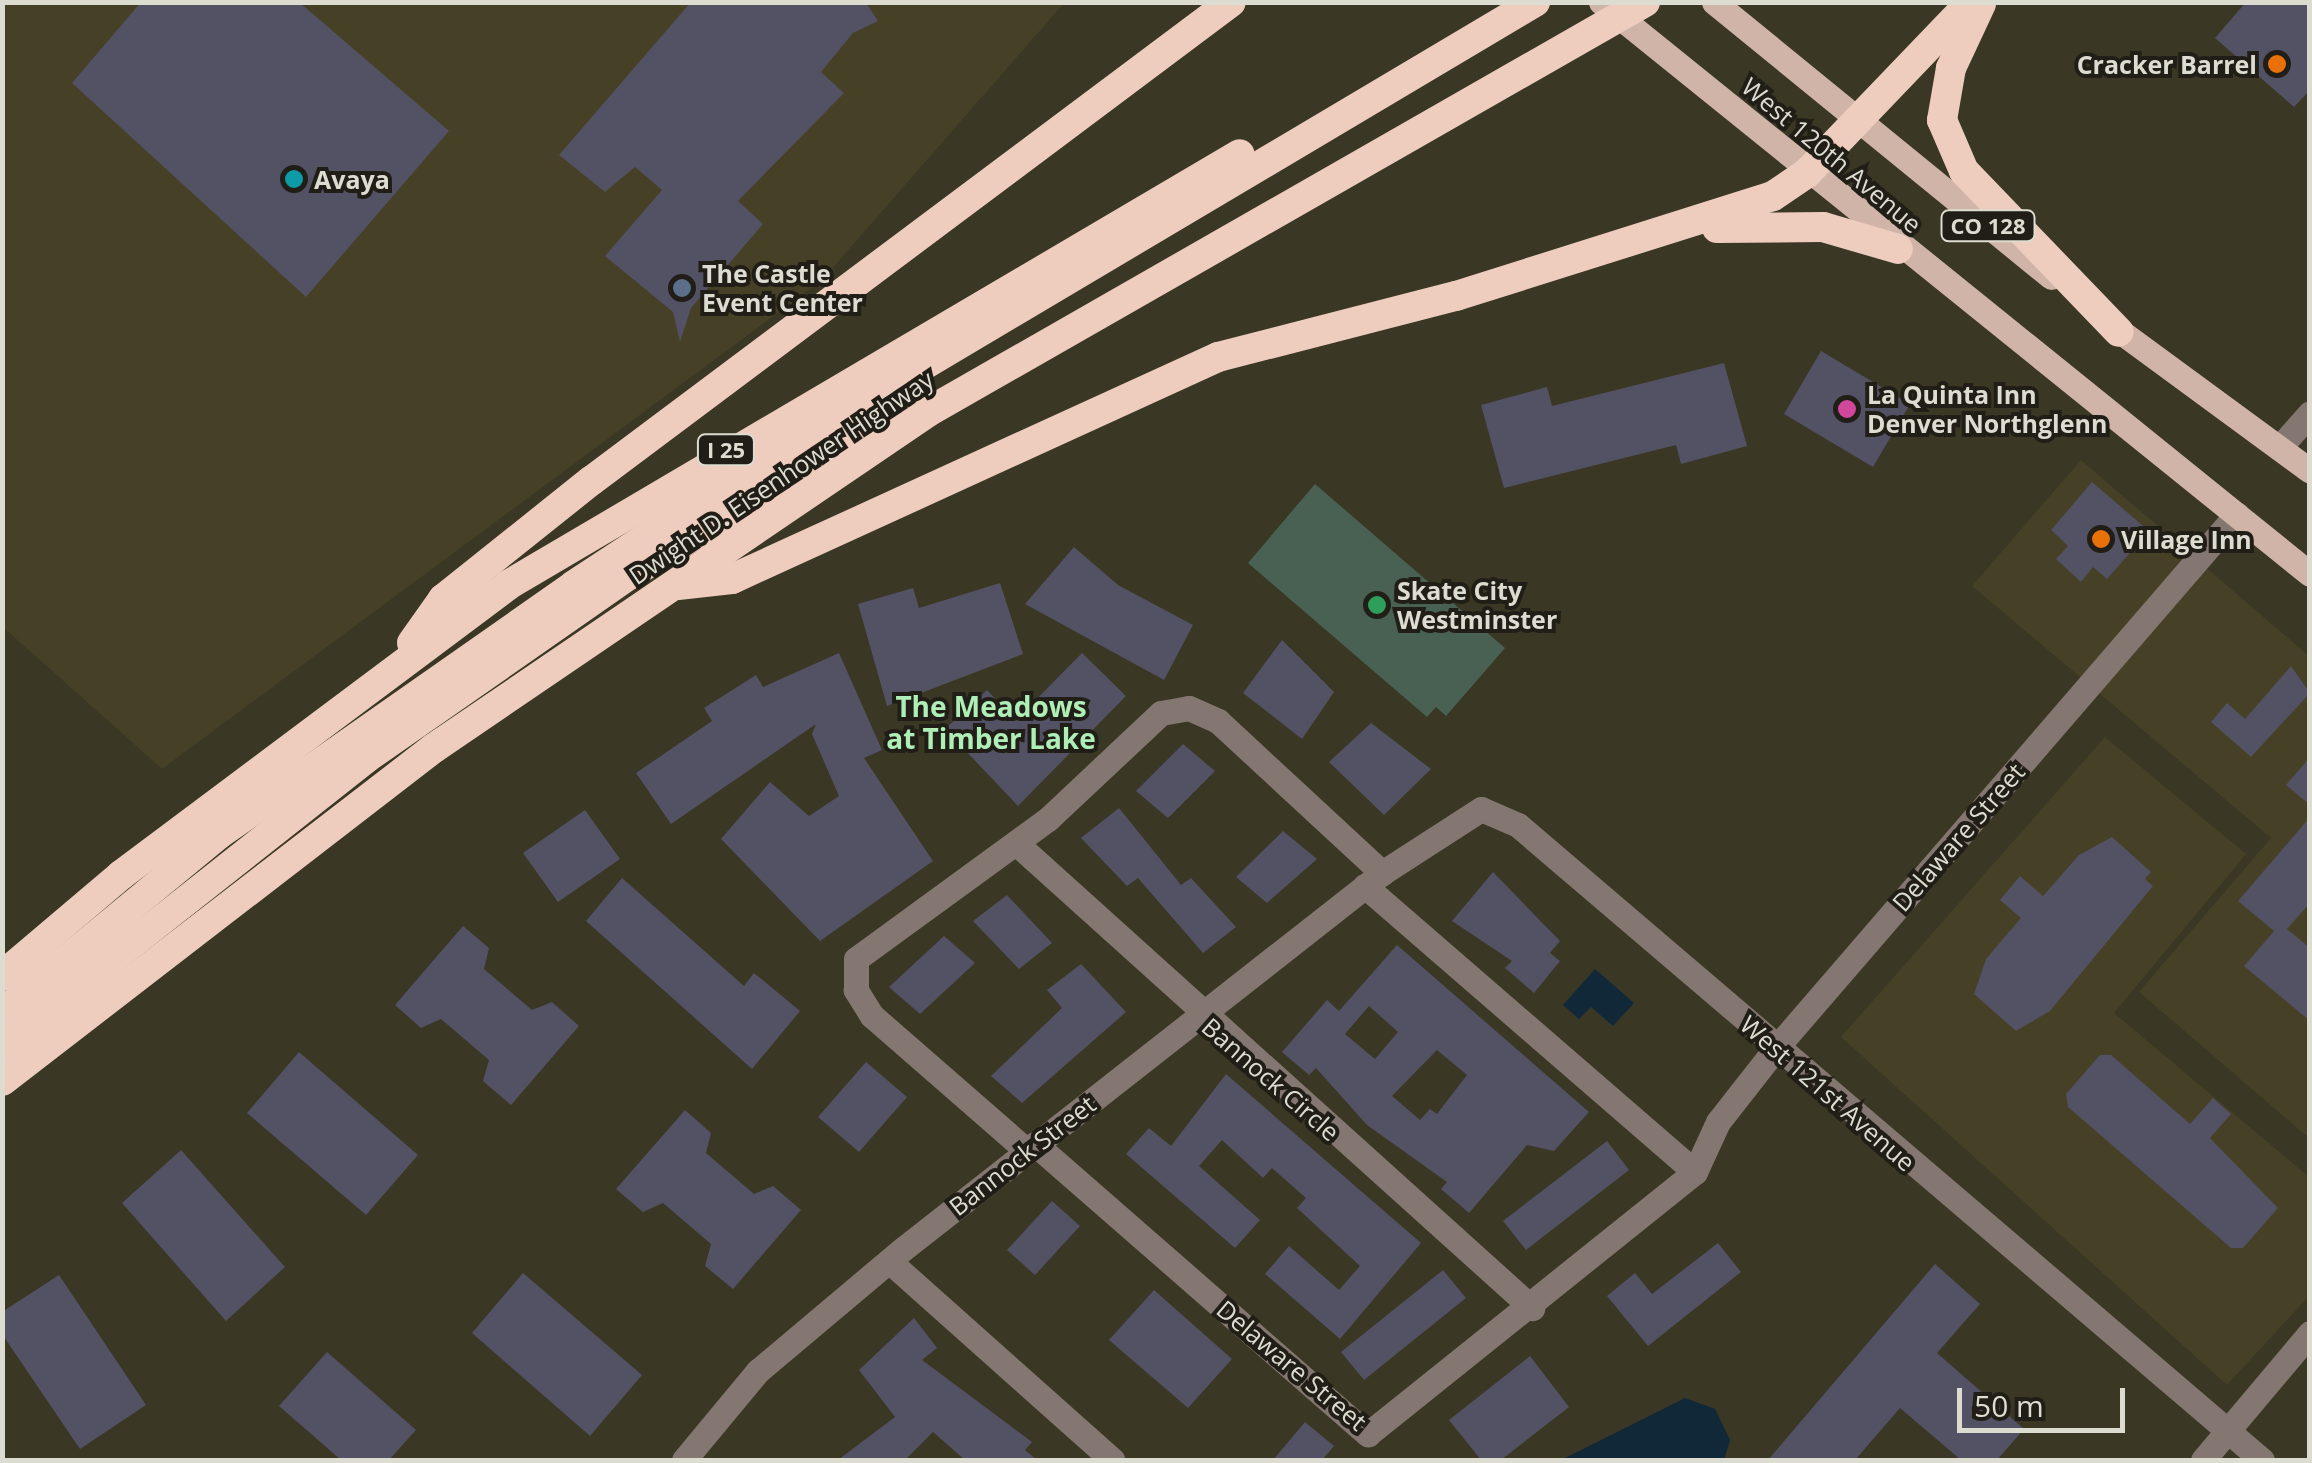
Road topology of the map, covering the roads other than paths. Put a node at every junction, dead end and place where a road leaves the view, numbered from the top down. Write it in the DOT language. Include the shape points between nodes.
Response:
graph roads {
  1 [pos="1230,2"];
  2 [pos="1502,2"];
  3 [pos="1535,2"];
  4 [pos="1604,2"];
  5 [pos="1645,2"];
  6 [pos="1714,2"];
  7 [pos="1971,2"];
  8 [pos="1982,2"];
  9 [pos="1857,121"];
  10 [pos="1807,173"];
  11 [pos="1674,232"];
  12 [pos="1898,249"];
  13 [pos="2119,332"];
  14 [pos="2310,414"];
  15 [pos="2280,447"];
  16 [pos="2310,471"];
  17 [pos="2237,514"];
  18 [pos="2310,574"];
  19 [pos="670,586"];
  20 [pos="399,662"];
  21 [pos="1016,843"];
  22 [pos="1374,879"];
  23 [pos="2,976"];
  24 [pos="2,1012"];
  25 [pos="1200,1016"];
  26 [pos="2,1046"];
  27 [pos="1776,1048"];
  28 [pos="2,1081"];
  29 [pos="1031,1148"];
  30 [pos="1694,1172"];
  31 [pos="889,1261"];
  32 [pos="1532,1308"];
  33 [pos="2310,1333"];
  34 [pos="2226,1430"];
  35 [pos="684,1460"];
  36 [pos="1112,1460"];
  37 [pos="2203,1460"];
  38 [pos="2262,1460"];
  1 -- 20 [label="highway" via="547,516 443,599"];
  2 -- 20 [label="highway, Dwight D. Eisenhower Highway / I 25" via="670,482"];
  3 -- 24 [label="highway" via="764,460 574,584 219,834"];
  4 -- 10 [label="main road, West 120th Avenue / CO 128"];
  4 -- 26 [label="highway" via="1002,349 629,575 364,760"];
  5 -- 19 [label="highway, Dwight D. Eisenhower Highway" via="928,412"];
  6 -- 9 [label="main road, West 120th Avenue / CO 128"];
  7 -- 9 [label="highway"];
  8 -- 13 [label="highway" via="1950,68 1942,120 1964,170"];
  9 -- 10 [label="highway"];
  9 -- 13 [label="main road, West 120th Avenue / CO 128"];
  10 -- 11 [label="highway" via="1773,196"];
  10 -- 12 [label="main road, West 120th Avenue / CO 128"];
  11 -- 12 [label="highway" via="1788,224"];
  11 -- 19 [label="highway" via="1218,357 732,578"];
  12 -- 17 [label="main road, West 120th Avenue / CO 128"];
  13 -- 15 [label="main road, West 120th Avenue / CO 128"];
  14 -- 15 [label="street"];
  15 -- 16 [label="main road, West 120th Avenue / CO 128"];
  17 -- 18 [label="main road, West 120th Avenue / CO 128"];
  17 -- 27 [label="street, Delaware Street"];
  19 -- 28 [label="highway, Dwight D. Eisenhower Highway" via="434,748"];
  20 -- 23 [label="highway, Dwight D. Eisenhower Highway / I 25"];
  21 -- 22 [label="street" via="1161,713 1180,707 1238,736"];
  21 -- 25 [label="street, Bannock Circle"];
  21 -- 29 [label="street" via="879,934 856,959 853,978 872,1016"];
  22 -- 25 [label="street, Bannock Street"];
  22 -- 27 [label="street, West 121st Avenue" via="1462,815 1498,813"];
  22 -- 30 [label="street"];
  25 -- 29 [label="street, Bannock Street"];
  25 -- 32 [label="street, Bannock Circle"];
  27 -- 30 [label="street, Delaware Street" via="1718,1122"];
  27 -- 34 [label="street, West 121st Avenue"];
  29 -- 31 [label="street, Bannock Street"];
  29 -- 32 [label="street, Delaware Street" via="1368,1434"];
  30 -- 32 [label="street, Delaware Street"];
  31 -- 35 [label="street, Bannock Street" via="751,1378"];
  31 -- 36 [label="street"];
  33 -- 34 [label="street"];
  34 -- 37 [label="street"];
  34 -- 38 [label="street, West 121st Avenue"];
}
